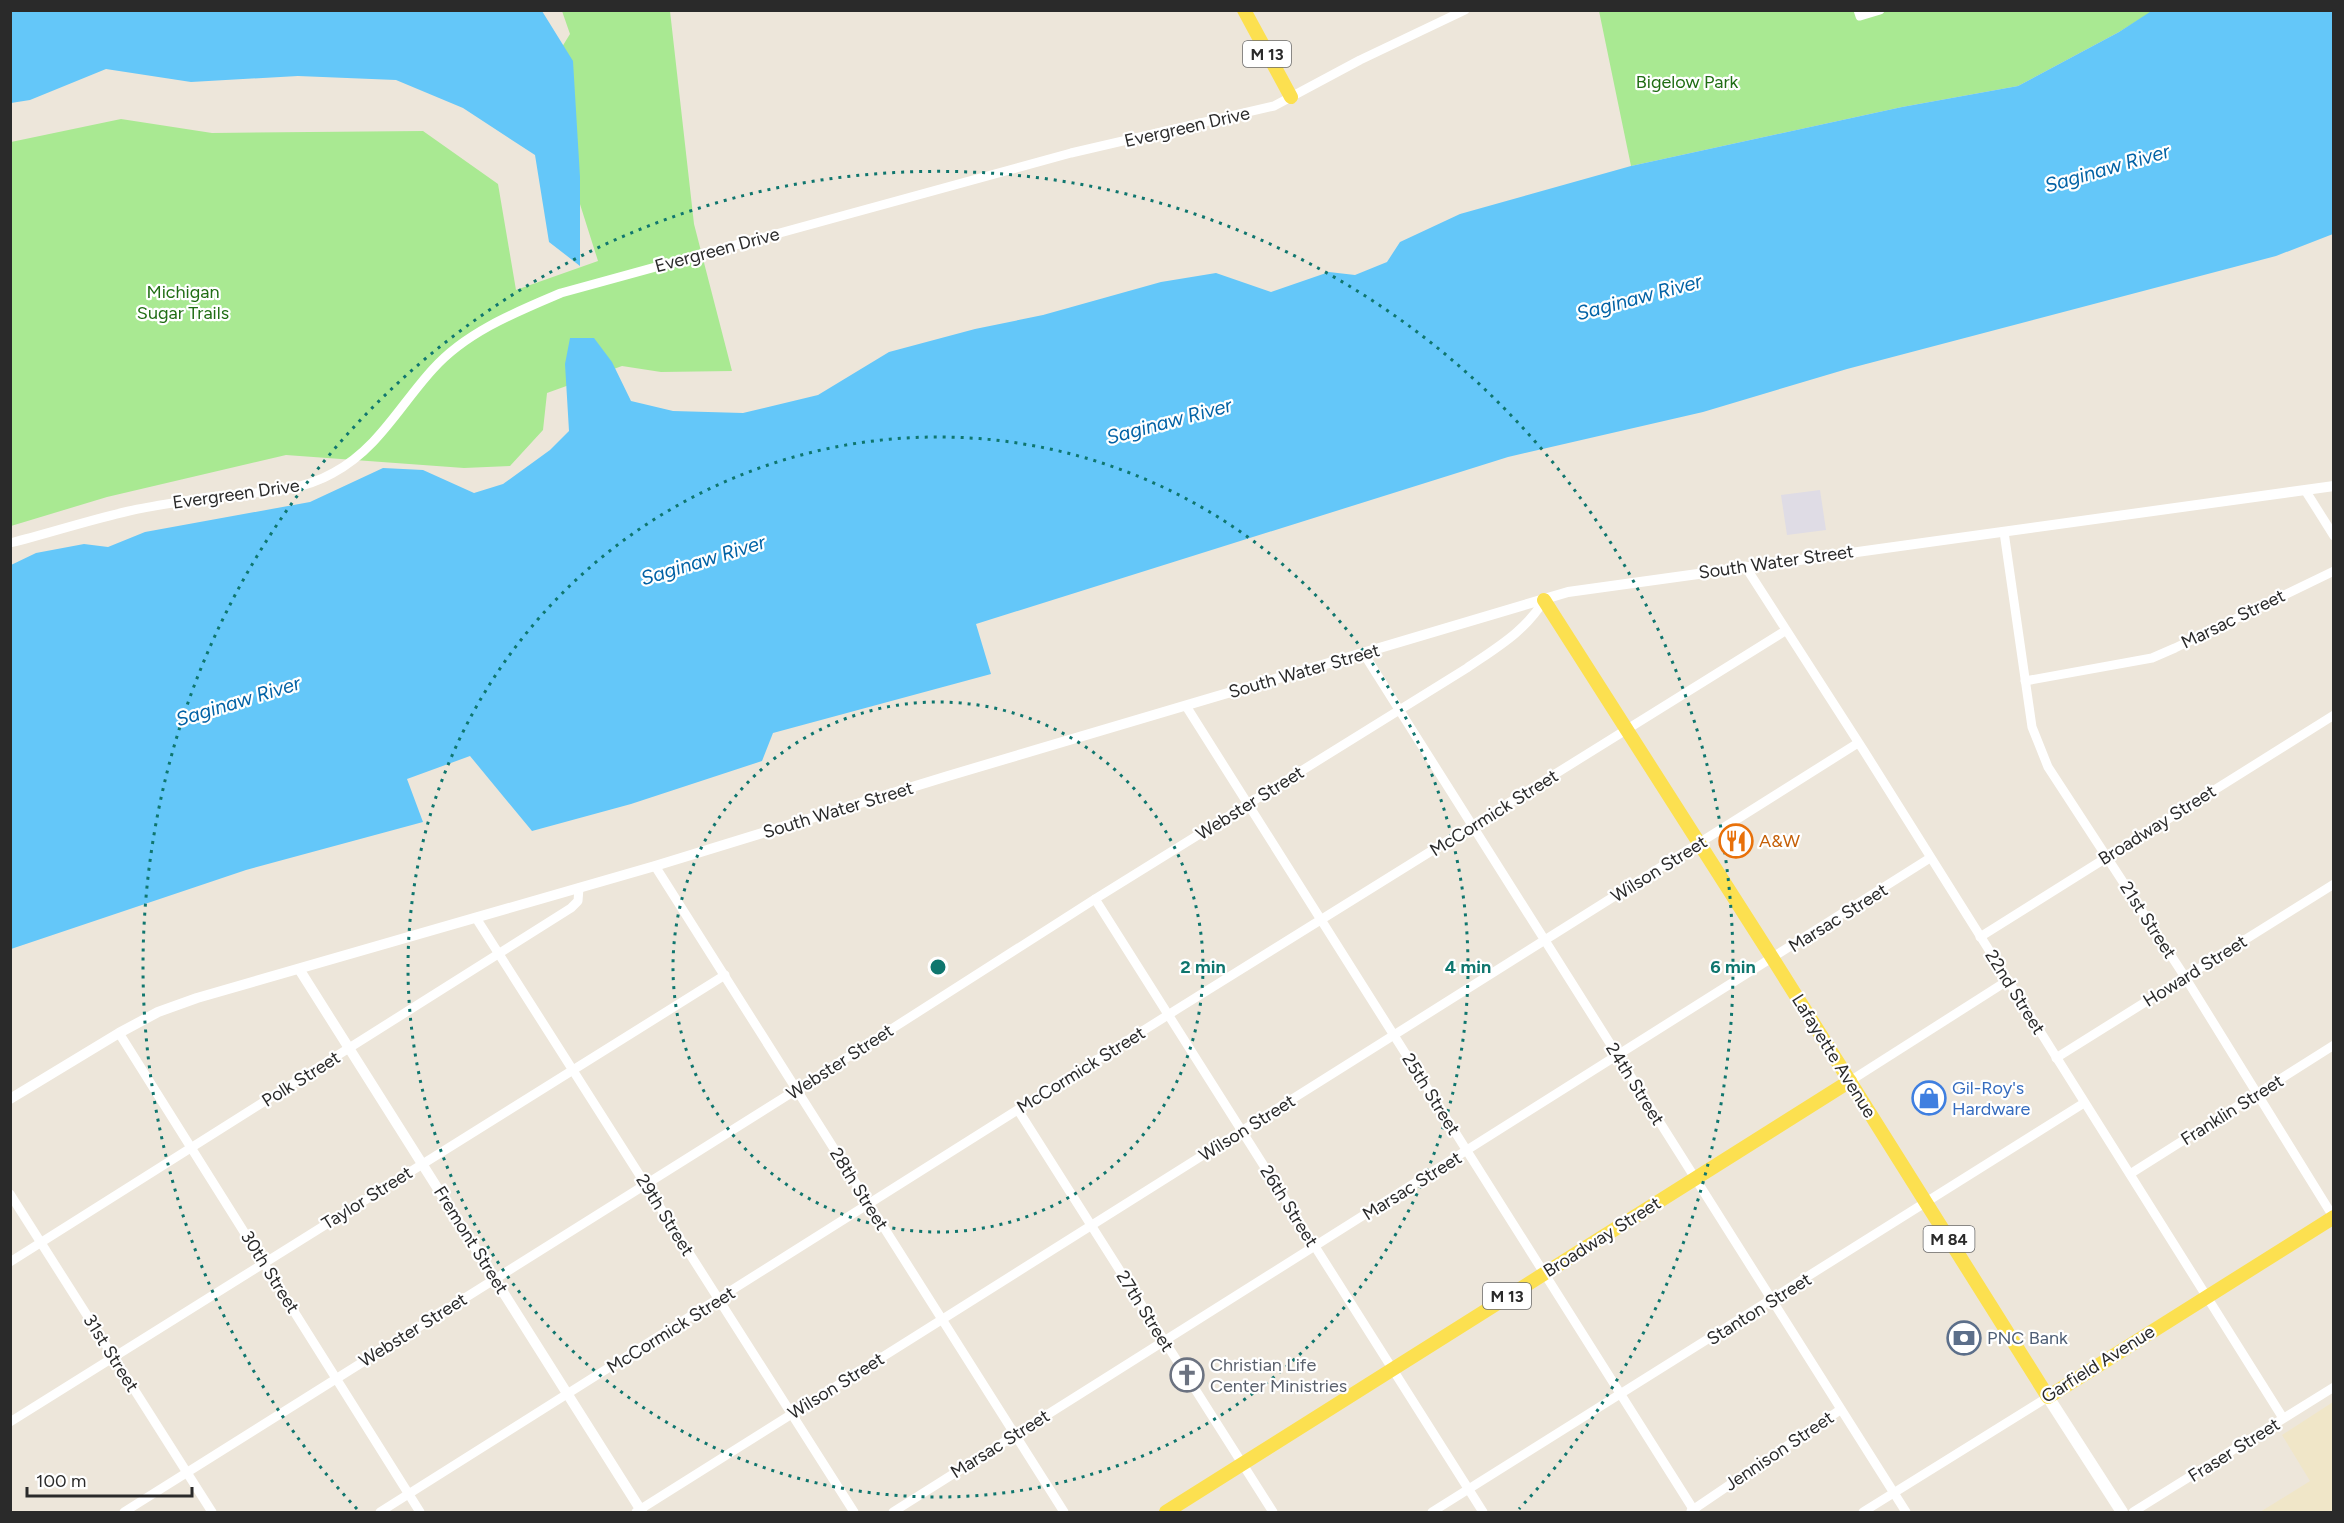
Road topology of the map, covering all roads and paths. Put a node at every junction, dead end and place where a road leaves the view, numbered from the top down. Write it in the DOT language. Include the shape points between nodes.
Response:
graph roads {
  1 [pos="1244,10"];
  2 [pos="1465,10"];
  3 [pos="1858,10"];
  4 [pos="1880,10"];
  5 [pos="1291,97"];
  6 [pos="2334,486"];
  7 [pos="2305,490"];
  8 [pos="2004,532"];
  9 [pos="2334,536"];
  10 [pos="10,543"];
  11 [pos="1744,566"];
  12 [pos="2334,571"];
  13 [pos="1544,600"];
  14 [pos="1785,631"];
  15 [pos="1364,654"];
  16 [pos="2025,681"];
  17 [pos="1186,706"];
  18 [pos="1399,710"];
  19 [pos="2334,715"];
  20 [pos="1627,730"];
  21 [pos="1858,743"];
  22 [pos="1247,804"];
  23 [pos="1472,826"];
  24 [pos="1700,844"];
  25 [pos="2107,856"];
  26 [pos="1930,858"];
  27 [pos="655,866"];
  28 [pos="2334,884"];
  29 [pos="579,888"];
  30 [pos="1095,899"];
  31 [pos="476,918"];
  32 [pos="1321,920"];
  33 [pos="1980,937"];
  34 [pos="1545,941"];
  35 [pos="498,953"];
  36 [pos="1773,959"];
  37 [pos="299,969"];
  38 [pos="725,975"];
  39 [pos="2185,977"];
  40 [pos="2007,981"];
  41 [pos="1169,1015"];
  42 [pos="119,1033"];
  43 [pos="1394,1035"];
  44 [pos="2334,1045"];
  45 [pos="348,1049"];
  46 [pos="1618,1056"];
  47 [pos="2056,1058"];
  48 [pos="574,1068"];
  49 [pos="1850,1081"];
  50 [pos="796,1090"];
  51 [pos="2256,1094"];
  52 [pos="10,1099"];
  53 [pos="2084,1103"];
  54 [pos="1018,1110"];
  55 [pos="1242,1131"];
  56 [pos="191,1148"];
  57 [pos="1467,1151"];
  58 [pos="422,1163"];
  59 [pos="2130,1174"];
  60 [pos="1694,1179"];
  61 [pos="647,1184"];
  62 [pos="10,1194"];
  63 [pos="1927,1202"];
  64 [pos="869,1204"];
  65 [pos="2333,1218"];
  66 [pos="1092,1226"];
  67 [pos="41,1243"];
  68 [pos="1315,1247"];
  69 [pos="10,1262"];
  70 [pos="263,1263"];
  71 [pos="1543,1274"];
  72 [pos="495,1279"];
  73 [pos="2207,1296"];
  74 [pos="718,1300"];
  75 [pos="1771,1300"];
  76 [pos="942,1320"];
  77 [pos="1165,1342"];
  78 [pos="114,1358"];
  79 [pos="1392,1369"];
  80 [pos="337,1378"];
  81 [pos="2334,1386"];
  82 [pos="568,1394"];
  83 [pos="1621,1395"];
  84 [pos="2048,1397"];
  85 [pos="1840,1410"];
  86 [pos="791,1415"];
  87 [pos="2283,1418"];
  88 [pos="10,1422"];
  89 [pos="1015,1434"];
  90 [pos="1242,1464"];
  91 [pos="187,1473"];
  92 [pos="1468,1490"];
  93 [pos="1894,1493"];
  94 [pos="408,1494"];
  95 [pos="1693,1511"];
  96 [pos="124,1512"];
  97 [pos="212,1512"];
  98 [pos="380,1512"];
  99 [pos="420,1512"];
  100 [pos="639,1512"];
  101 [pos="854,1512"];
  102 [pos="892,1512"];
  103 [pos="1064,1512"];
  104 [pos="1166,1512"];
  105 [pos="1273,1512"];
  106 [pos="1432,1512"];
  107 [pos="1483,1512"];
  108 [pos="1863,1512"];
  109 [pos="1906,1512"];
  110 [pos="2122,1512"];
  111 [pos="2133,1512"];
  1 -- 5 [label="main road, M 13"];
  2 -- 5 [label="street, Evergreen Drive"];
  3 -- 4 [label="street" via="1860,16"];
  5 -- 10 [label="street, Evergreen Drive" via="1274,106 1071,153 561,294 512,314 462,343 434,367 386,430 356,460 332,474 272,492 200,498 129,511"];
  6 -- 7 [label="street, South Water Street"];
  7 -- 8 [label="street, South Water Street"];
  7 -- 9 [label="street"];
  8 -- 11 [label="street, South Water Street"];
  8 -- 16 [label="street, 21st Street"];
  11 -- 13 [label="street, South Water Street" via="1568,592"];
  11 -- 14 [label="street, 22nd Street"];
  12 -- 16 [label="street, Marsac Street" via="2152,658"];
  13 -- 15 [label="street, South Water Street"];
  13 -- 18 [label="street, Webster Street" via="1536,614 1508,641"];
  13 -- 20 [label="main road, Lafayette Avenue"];
  14 -- 20 [label="street, McCormick Street"];
  14 -- 21 [label="street, 22nd Street"];
  15 -- 17 [label="street, South Water Street"];
  15 -- 18 [label="street, 24th Street"];
  16 -- 25 [label="street, 21st Street" via="2032,727 2043,757"];
  17 -- 22 [label="street, 25th Street"];
  17 -- 27 [label="street, South Water Street"];
  18 -- 22 [label="street, Webster Street"];
  18 -- 23 [label="street, 24th Street"];
  19 -- 25 [label="street, Broadway Street"];
  20 -- 23 [label="street, McCormick Street"];
  20 -- 24 [label="main road, Lafayette Avenue"];
  21 -- 24 [label="street, Wilson Street"];
  21 -- 26 [label="street, 22nd Street"];
  22 -- 30 [label="street, Webster Street"];
  22 -- 32 [label="street, 25th Street"];
  23 -- 32 [label="street, McCormick Street"];
  23 -- 34 [label="street, 24th Street"];
  24 -- 34 [label="street, Wilson Street"];
  24 -- 36 [label="main road, Lafayette Avenue"];
  25 -- 33 [label="street, Broadway Street"];
  25 -- 39 [label="street, 21st Street"];
  26 -- 33 [label="street, 22nd Street"];
  26 -- 36 [label="street, Marsac Street"];
  27 -- 29 [label="street, South Water Street"];
  27 -- 38 [label="street, 28th Street"];
  28 -- 39 [label="street, Howard Street"];
  29 -- 31 [label="street, South Water Street"];
  29 -- 35 [label="street, Polk Street" via="578,901 571,908"];
  30 -- 41 [label="street, 26th Street"];
  30 -- 50 [label="street, Webster Street"];
  31 -- 35 [label="street, 29th Street"];
  31 -- 37 [label="street, South Water Street"];
  32 -- 41 [label="street, McCormick Street"];
  32 -- 43 [label="street, 25th Street"];
  33 -- 40 [label="street, 22nd Street"];
  34 -- 43 [label="street, Wilson Street"];
  34 -- 46 [label="street, 24th Street"];
  35 -- 45 [label="street, Polk Street"];
  35 -- 48 [label="street, 29th Street"];
  36 -- 46 [label="street, Marsac Street"];
  36 -- 49 [label="main road, Lafayette Avenue"];
  37 -- 42 [label="street, South Water Street" via="158,1012"];
  37 -- 45 [label="street, Fremont Street"];
  38 -- 48 [label="street, Taylor Street"];
  38 -- 50 [label="street, 28th Street"];
  39 -- 47 [label="street, Howard Street"];
  39 -- 51 [label="street, 21st Street"];
  40 -- 47 [label="street, 22nd Street"];
  40 -- 49 [label="street, Broadway Street"];
  41 -- 54 [label="street, McCormick Street"];
  41 -- 55 [label="street, 26th Street"];
  42 -- 52 [label="street, South Water Street"];
  42 -- 56 [label="street, 30th Street"];
  43 -- 55 [label="street, Wilson Street"];
  43 -- 57 [label="street, 25th Street"];
  44 -- 51 [label="street, Franklin Street"];
  45 -- 56 [label="street, Polk Street"];
  45 -- 58 [label="street, Fremont Street"];
  46 -- 57 [label="street, Marsac Street"];
  46 -- 60 [label="street, 24th Street"];
  47 -- 53 [label="street, 22nd Street"];
  48 -- 58 [label="street, Taylor Street"];
  48 -- 61 [label="street, 29th Street"];
  49 -- 60 [label="main road, Broadway Street / M 13"];
  49 -- 63 [label="main road, Lafayette Avenue / M 84"];
  50 -- 61 [label="street, Webster Street"];
  50 -- 64 [label="street, 28th Street"];
  51 -- 59 [label="street, Franklin Street"];
  51 -- 65 [label="street, 21st Street"];
  53 -- 59 [label="street, 22nd Street"];
  53 -- 63 [label="street, Stanton Street"];
  54 -- 64 [label="street, McCormick Street"];
  54 -- 66 [label="street, 27th Street"];
  55 -- 66 [label="street, Wilson Street"];
  55 -- 68 [label="street, 26th Street"];
  56 -- 67 [label="street, Polk Street"];
  56 -- 70 [label="street, 30th Street"];
  57 -- 68 [label="street, Marsac Street"];
  57 -- 71 [label="street, 25th Street"];
  58 -- 70 [label="street, Taylor Street"];
  58 -- 72 [label="street, Fremont Street"];
  59 -- 73 [label="street, 22nd Street"];
  60 -- 71 [label="main road, Broadway Street / M 13"];
  60 -- 75 [label="street, 24th Street"];
  61 -- 72 [label="street, Webster Street"];
  61 -- 74 [label="street, 29th Street"];
  62 -- 67 [label="street, 31st Street"];
  63 -- 75 [label="street, Stanton Street"];
  63 -- 84 [label="main road, Lafayette Avenue / M 84"];
  64 -- 74 [label="street, McCormick Street"];
  64 -- 76 [label="street, 28th Street"];
  65 -- 73 [label="main road, Garfield Avenue"];
  66 -- 76 [label="street, Wilson Street"];
  66 -- 77 [label="street, 27th Street"];
  67 -- 69 [label="street, Polk Street"];
  67 -- 78 [label="street, 31st Street"];
  68 -- 77 [label="street, Marsac Street"];
  68 -- 79 [label="street, 26th Street"];
  70 -- 78 [label="street, Taylor Street"];
  70 -- 80 [label="street, 30th Street"];
  71 -- 79 [label="main road, Broadway Street / M 13"];
  71 -- 83 [label="street, 25th Street"];
  72 -- 80 [label="street, Webster Street"];
  72 -- 82 [label="street, Fremont Street"];
  73 -- 84 [label="main road, Garfield Avenue"];
  73 -- 87 [label="street, 22nd Street"];
  74 -- 82 [label="street, McCormick Street"];
  74 -- 86 [label="street, 29th Street"];
  75 -- 83 [label="street, Stanton Street"];
  75 -- 85 [label="street, 24th Street"];
  76 -- 86 [label="street, Wilson Street"];
  76 -- 89 [label="street, 28th Street"];
  77 -- 89 [label="street, Marsac Street"];
  77 -- 90 [label="street, 27th Street"];
  78 -- 88 [label="street, Taylor Street"];
  78 -- 91 [label="street, 31st Street"];
  79 -- 90 [label="main road, Broadway Street / M 13"];
  79 -- 92 [label="street, 26th Street"];
  80 -- 91 [label="street, Webster Street"];
  80 -- 94 [label="street, 30th Street"];
  81 -- 87 [label="street, Fraser Street"];
  82 -- 94 [label="street, McCormick Street"];
  82 -- 100 [label="street, Fremont Street"];
  83 -- 92 [label="street, Stanton Street"];
  83 -- 95 [label="street, 25th Street"];
  84 -- 93 [label="street, Garfield Avenue"];
  84 -- 110 [label="main road, Lafayette Avenue"];
  85 -- 93 [label="street, 24th Street"];
  85 -- 95 [label="street, Jennison Street"];
  86 -- 100 [label="street, Wilson Street"];
  86 -- 101 [label="street, 29th Street"];
  87 -- 111 [label="street, Fraser Street"];
  89 -- 102 [label="street, Marsac Street"];
  89 -- 103 [label="street, 28th Street"];
  90 -- 104 [label="main road, Broadway Street / M 13"];
  90 -- 105 [label="street, 27th Street"];
  91 -- 96 [label="street, Webster Street"];
  91 -- 97 [label="street, 31st Street"];
  92 -- 106 [label="street, Stanton Street"];
  92 -- 107 [label="street, 26th Street"];
  93 -- 108 [label="street, Garfield Avenue"];
  93 -- 109 [label="street, 24th Street"];
  94 -- 98 [label="street, McCormick Street"];
  94 -- 99 [label="street, 30th Street"];
}
